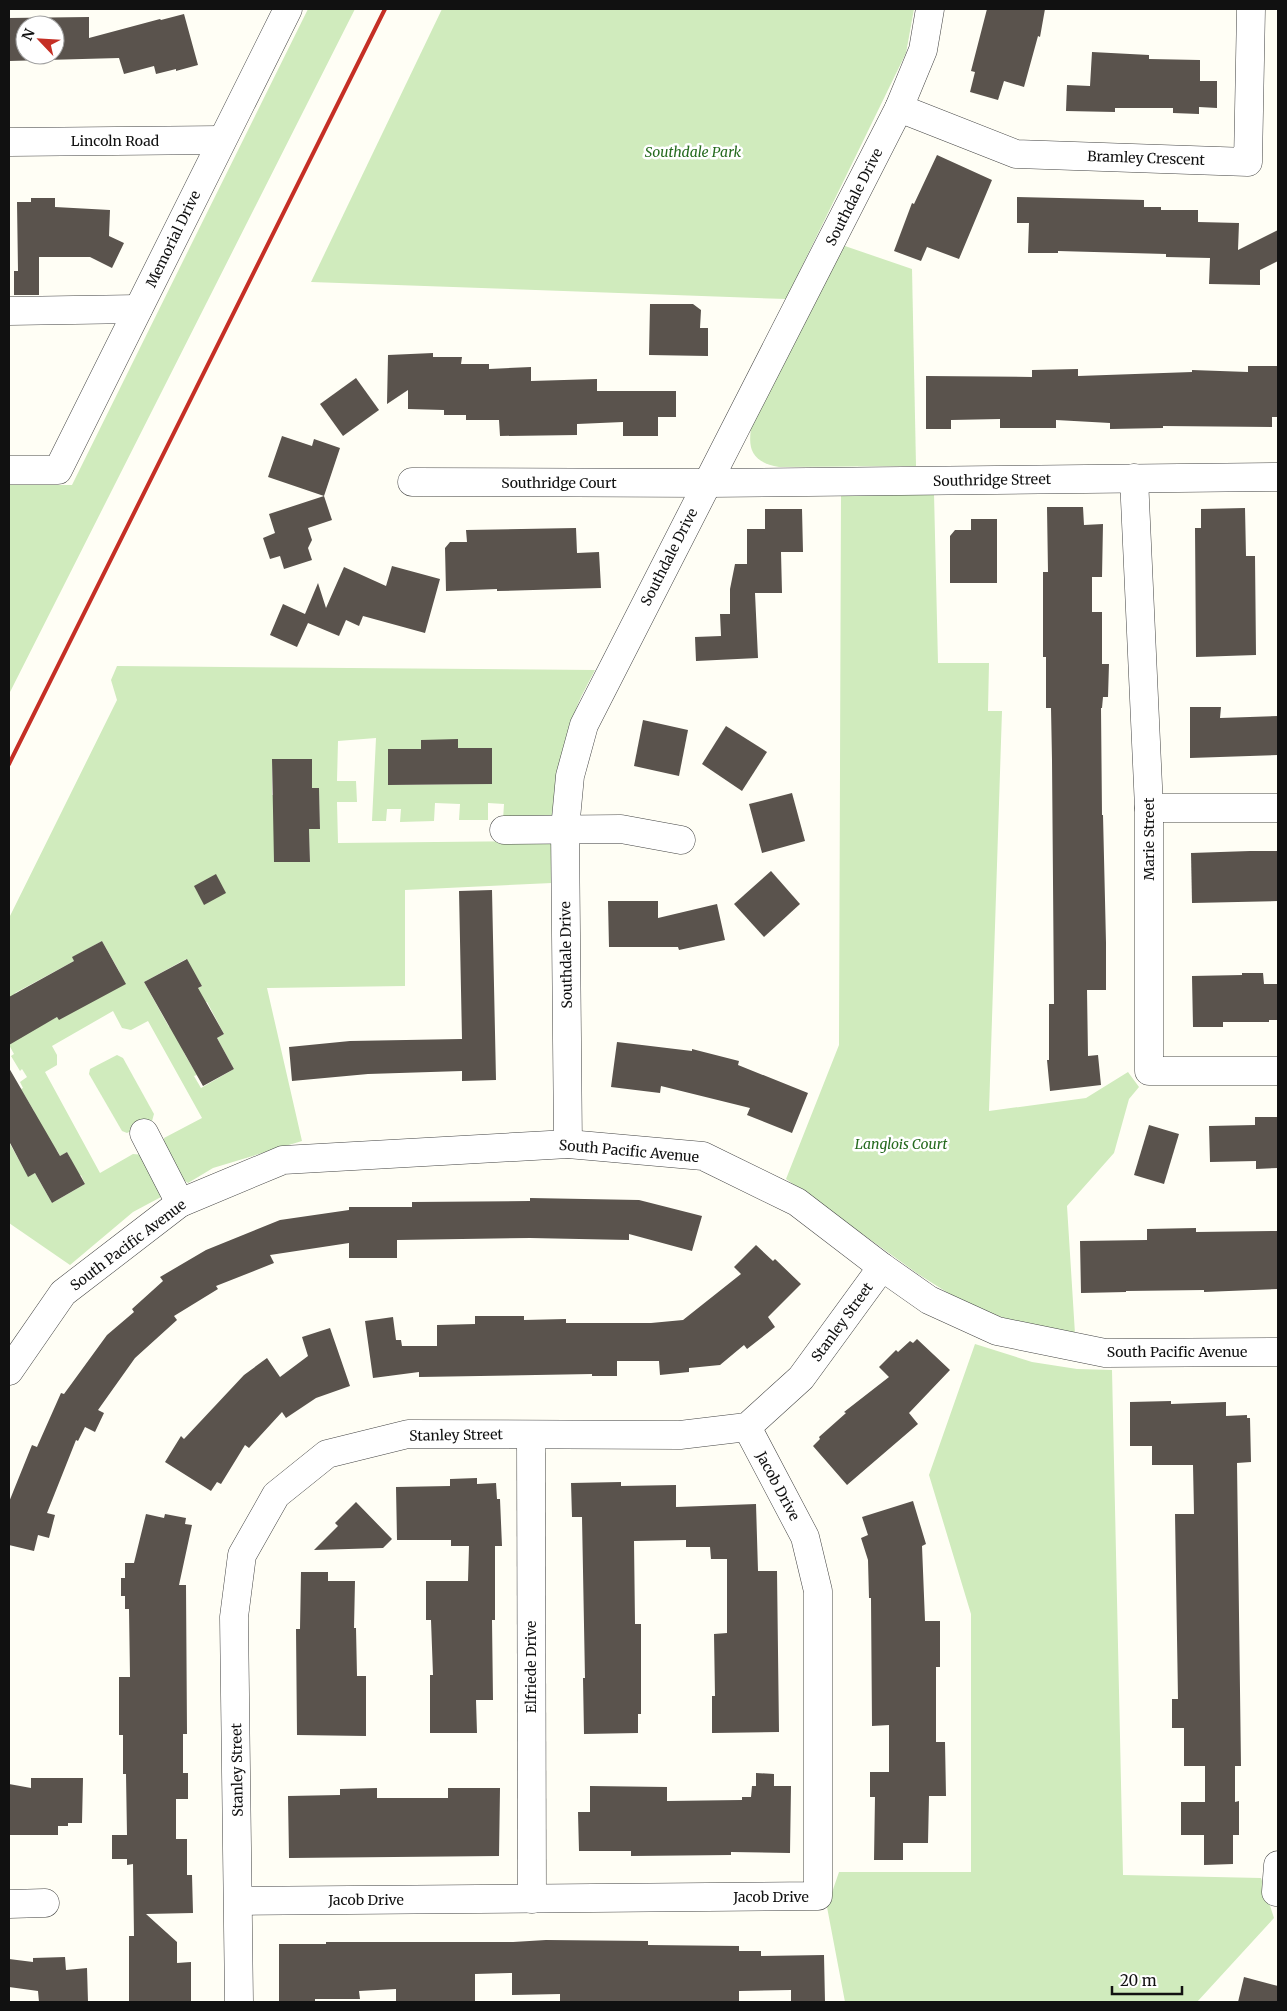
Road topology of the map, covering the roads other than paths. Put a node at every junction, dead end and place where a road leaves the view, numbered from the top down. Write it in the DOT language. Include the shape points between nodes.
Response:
graph roads {
  1 [pos="288,9"];
  2 [pos="930,9"];
  3 [pos="1251,9"];
  4 [pos="899,108"];
  5 [pos="221,140"];
  6 [pos="9,142"];
  7 [pos="138,310"];
  8 [pos="9,311"];
  9 [pos="9,470"];
  10 [pos="1278,476"];
  11 [pos="1134,478"];
  12 [pos="412,482"];
  13 [pos="707,483"];
  14 [pos="1149,808"];
  15 [pos="1278,808"];
  16 [pos="565,829"];
  17 [pos="504,830"];
  18 [pos="681,840"];
  19 [pos="1278,1071"];
  20 [pos="144,1133"];
  21 [pos="568,1144"];
  22 [pos="180,1203"];
  23 [pos="882,1267"];
  24 [pos="1278,1352"];
  25 [pos="9,1371"];
  26 [pos="747,1427"];
  27 [pos="531,1435"];
  28 [pos="1278,1865"];
  29 [pos="1278,1892"];
  30 [pos="532,1899"];
  31 [pos="239,1901"];
  32 [pos="45,1903"];
  33 [pos="9,1904"];
  34 [pos="239,2002"];
  1 -- 5 [label="street, Memorial Drive"];
  2 -- 4 [label="street, Southdale Drive" via="923,50"];
  3 -- 4 [label="street, Bramley Crescent" via="1248,162 1016,154"];
  4 -- 13 [label="street, Southdale Drive"];
  5 -- 6 [label="street, Lincoln Road"];
  5 -- 7 [label="street, Memorial Drive"];
  7 -- 8 [label="street"];
  7 -- 9 [label="street, Memorial Drive" via="58,470"];
  10 -- 11 [label="street, Southridge Street"];
  11 -- 13 [label="street, Southridge Street"];
  11 -- 14 [label="street, Marie Street"];
  12 -- 13 [label="street, Southridge Court"];
  13 -- 16 [label="street, Southdale Drive" via="584,725 570,776"];
  14 -- 15 [label="street"];
  14 -- 19 [label="street, Marie Street" via="1149,1071"];
  16 -- 17 [label="street"];
  16 -- 18 [label="street" via="621,829"];
  16 -- 21 [label="street, Southdale Drive"];
  20 -- 22 [label="street"];
  21 -- 22 [label="street, South Pacific Avenue" via="283,1160"];
  21 -- 23 [label="street, South Pacific Avenue" via="703,1156 797,1202"];
  22 -- 25 [label="street, South Pacific Avenue" via="63,1294"];
  23 -- 24 [label="street, South Pacific Avenue" via="929,1300 997,1331 1105,1353"];
  23 -- 26 [label="street, Stanley Street" via="802,1378"];
  26 -- 27 [label="street, Stanley Street" via="680,1435"];
  26 -- 30 [label="street, Jacob Drive" via="805,1537 818,1591 818,1896"];
  27 -- 30 [label="street, Elfriede Drive"];
  27 -- 31 [label="street, Stanley Street" via="408,1434 327,1454 276,1495 242,1555 234,1617"];
  28 -- 29 [label="street"];
  30 -- 31 [label="street, Jacob Drive"];
  31 -- 34 [label="street, Stanley Street"];
  32 -- 33 [label="street"];
}
